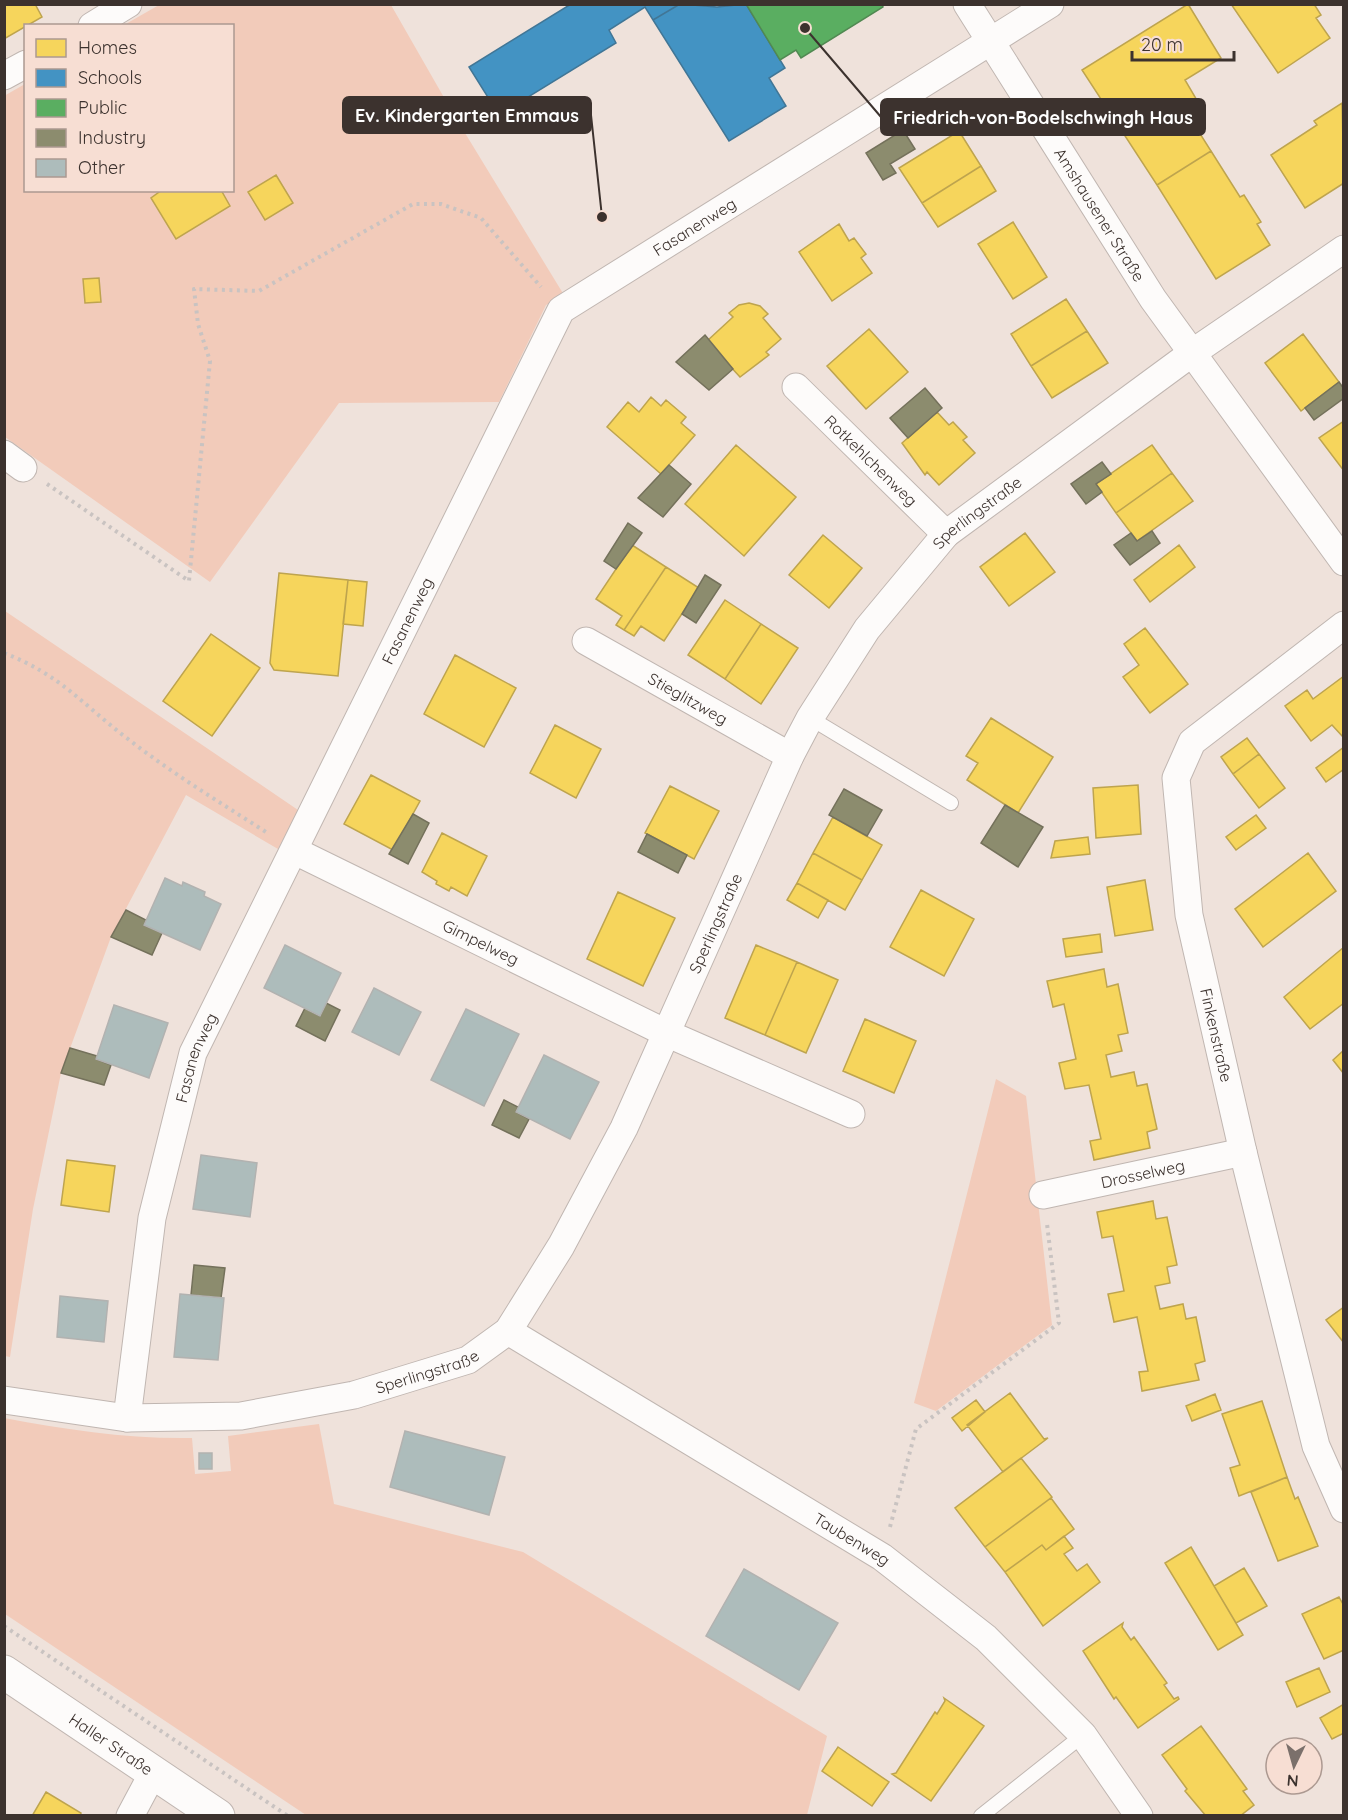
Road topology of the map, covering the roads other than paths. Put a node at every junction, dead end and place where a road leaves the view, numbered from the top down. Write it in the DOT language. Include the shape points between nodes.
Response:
graph roads {
  1 [pos="128,4"];
  2 [pos="967,4"];
  3 [pos="1050,4"];
  4 [pos="95,24"];
  5 [pos="990,43"];
  6 [pos="24,65"];
  7 [pos="4,76"];
  8 [pos="1344,249"];
  9 [pos="1192,353"];
  10 [pos="796,387"];
  11 [pos="946,534"];
  12 [pos="1344,562"];
  13 [pos="1344,625"];
  14 [pos="586,641"];
  15 [pos="810,718"];
  16 [pos="790,756"];
  17 [pos="951,803"];
  18 [pos="295,851"];
  19 [pos="666,1033"];
  20 [pos="851,1114"];
  21 [pos="1243,1152"];
  22 [pos="1043,1195"];
  23 [pos="508,1331"];
  24 [pos="4,1400"];
  25 [pos="127,1418"];
  26 [pos="1344,1509"];
  27 [pos="4,1672"];
  28 [pos="1083,1735"];
  29 [pos="153,1773"];
  30 [pos="130,1815"];
  31 [pos="218,1815"];
  32 [pos="981,1815"];
  33 [pos="1139,1815"];
  1 -- 4 [label="street"];
  2 -- 5 [label="street, Amshausener Straße"];
  3 -- 5 [label="street"];
  5 -- 9 [label="street, Amshausener Straße" via="1153,299"];
  5 -- 18 [label="street, Fasanenweg" via="561,310"];
  6 -- 7 [label="street"];
  8 -- 9 [label="street"];
  9 -- 11 [label="street, Sperlingstraße"];
  9 -- 12 [label="street, Amshausener Straße"];
  10 -- 11 [label="street, Rotkehlchenweg"];
  11 -- 15 [label="street, Sperlingstraße" via="867,629"];
  13 -- 21 [label="street, Finkenstraße" via="1192,742 1176,778 1189,915"];
  14 -- 16 [label="street, Stieglitzweg"];
  15 -- 16 [label="street, Sperlingstraße"];
  15 -- 17 [label="lane"];
  16 -- 19 [label="street, Sperlingstraße"];
  18 -- 19 [label="street, Gimpelweg"];
  18 -- 25 [label="street, Fasanenweg" via="193,1053 152,1218"];
  19 -- 20 [label="street"];
  19 -- 23 [label="street, Sperlingstraße" via="619,1138 561,1246"];
  21 -- 22 [label="street, Drosselweg"];
  21 -- 26 [label="street, Finkenstraße" via="1316,1446"];
  23 -- 25 [label="street, Sperlingstraße" via="468,1360 354,1395 241,1416"];
  23 -- 28 [label="street, Taubenweg" via="882,1557 986,1638"];
  24 -- 25 [label="street, Sperlingstraße"];
  27 -- 29 [label="main road, Haller Straße"];
  28 -- 32 [label="lane"];
  28 -- 33 [label="street, Taubenweg"];
  29 -- 30 [label="street"];
  29 -- 31 [label="main road, Haller Straße"];
}
